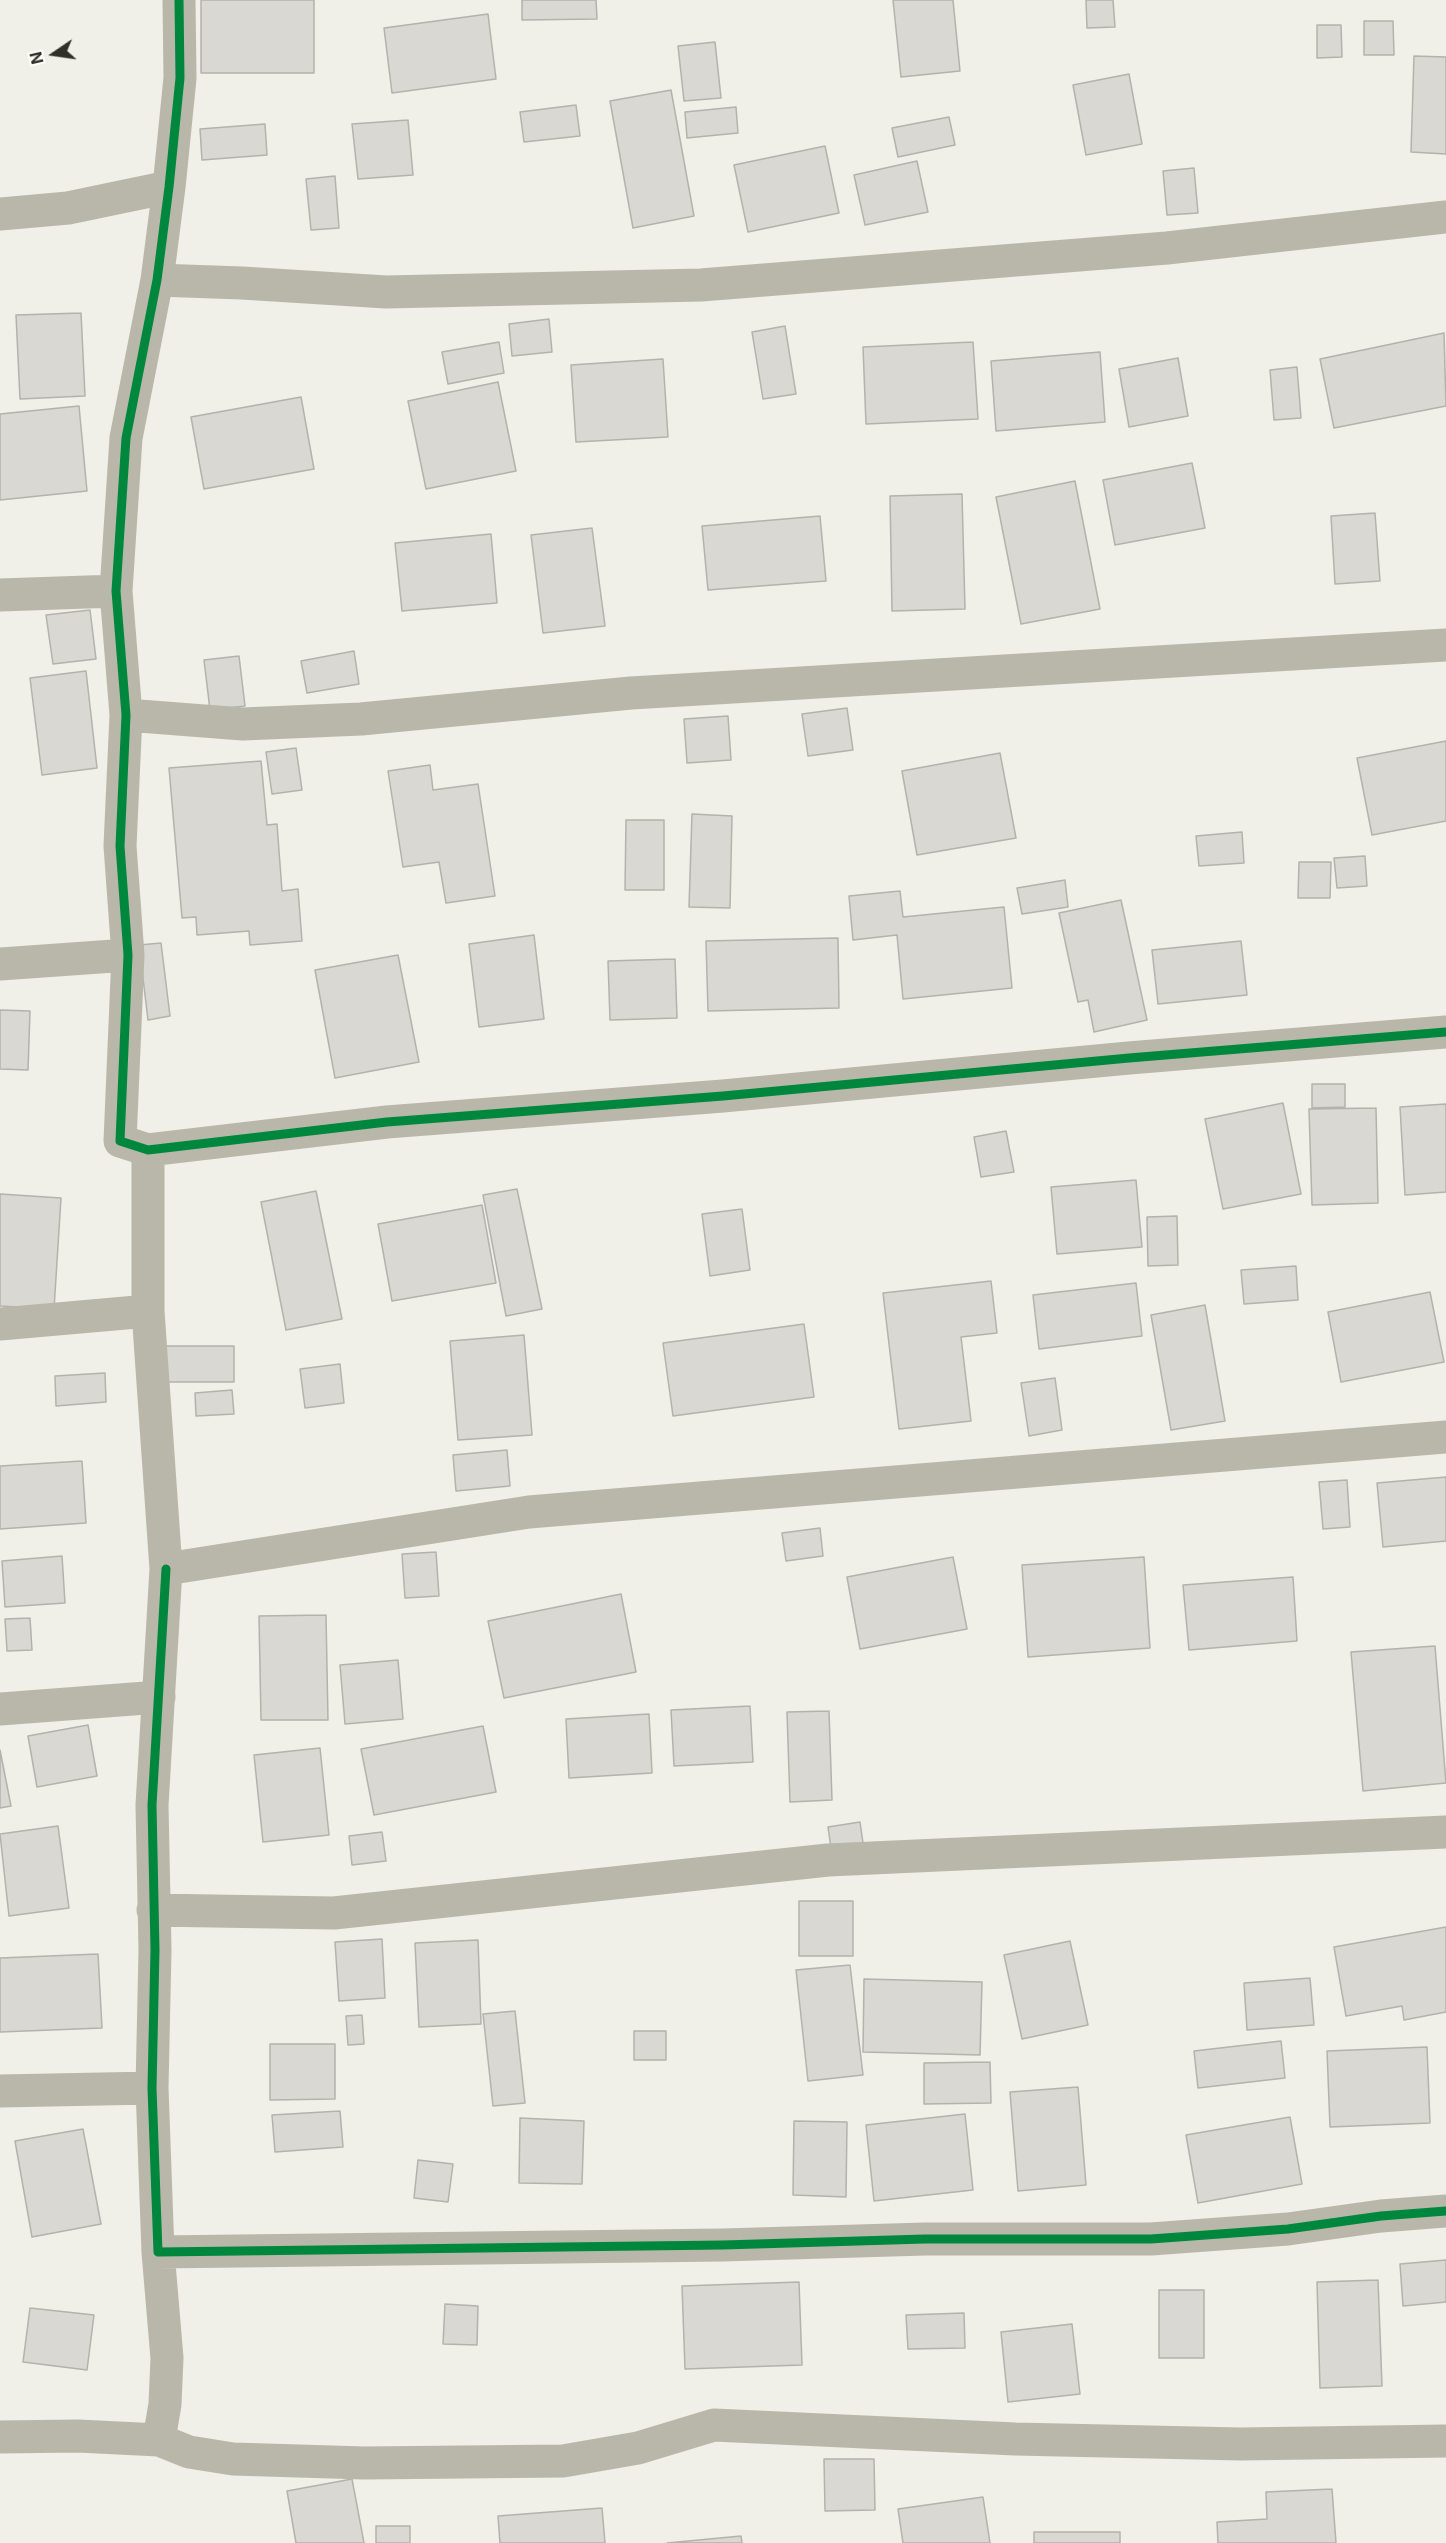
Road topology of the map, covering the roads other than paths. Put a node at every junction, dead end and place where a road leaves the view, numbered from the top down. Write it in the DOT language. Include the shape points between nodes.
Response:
graph roads {
  1 [pos="179,0"];
  2 [pos="169,187"];
  3 [pos="0,214"];
  4 [pos="1446,217"];
  5 [pos="157,280"];
  6 [pos="116,591"];
  7 [pos="0,595"];
  8 [pos="1446,645"];
  9 [pos="126,715"];
  10 [pos="128,955"];
  11 [pos="0,964"];
  12 [pos="1446,1032"];
  13 [pos="148,1150"];
  14 [pos="148,1311"];
  15 [pos="0,1324"];
  16 [pos="1446,1437"];
  17 [pos="166,1569"];
  18 [pos="159,1697"];
  19 [pos="0,1708"];
  20 [pos="1446,1832"];
  21 [pos="153,1910"];
  22 [pos="152,2088"];
  23 [pos="0,2091"];
  24 [pos="1446,2211"];
  25 [pos="158,2252"];
  26 [pos="0,2437"];
  27 [pos="159,2440"];
  28 [pos="1446,2441"];
  1 -- 2 [label="street" via="180,78"];
  2 -- 3 [label="street" via="69,208"];
  2 -- 5 [label="street"];
  4 -- 5 [label="street" via="1167,248 701,285 386,292"];
  5 -- 6 [label="street" via="126,438"];
  6 -- 7 [label="street"];
  6 -- 9 [label="street"];
  8 -- 9 [label="street" via="631,693 361,718 243,724"];
  9 -- 10 [label="street" via="120,846"];
  10 -- 11 [label="street"];
  10 -- 13 [label="street" via="120,1141"];
  12 -- 13 [label="street" via="387,1122"];
  13 -- 14 [label="street"];
  14 -- 15 [label="street"];
  14 -- 17 [label="street"];
  16 -- 17 [label="street" via="529,1512"];
  17 -- 18 [label="street"];
  18 -- 19 [label="street"];
  18 -- 21 [label="street" via="152,1805"];
  20 -- 21 [label="street" via="828,1860 334,1913"];
  21 -- 22 [label="street"];
  22 -- 23 [label="street"];
  22 -- 25 [label="street"];
  24 -- 25 [label="street" via="1151,2239"];
  25 -- 27 [label="street" via="167,2358"];
  26 -- 27 [label="street"];
  27 -- 28 [label="street" via="189,2452 233,2459 364,2463 563,2462 638,2448 714,2425 1016,2439 1241,2444"];
}
